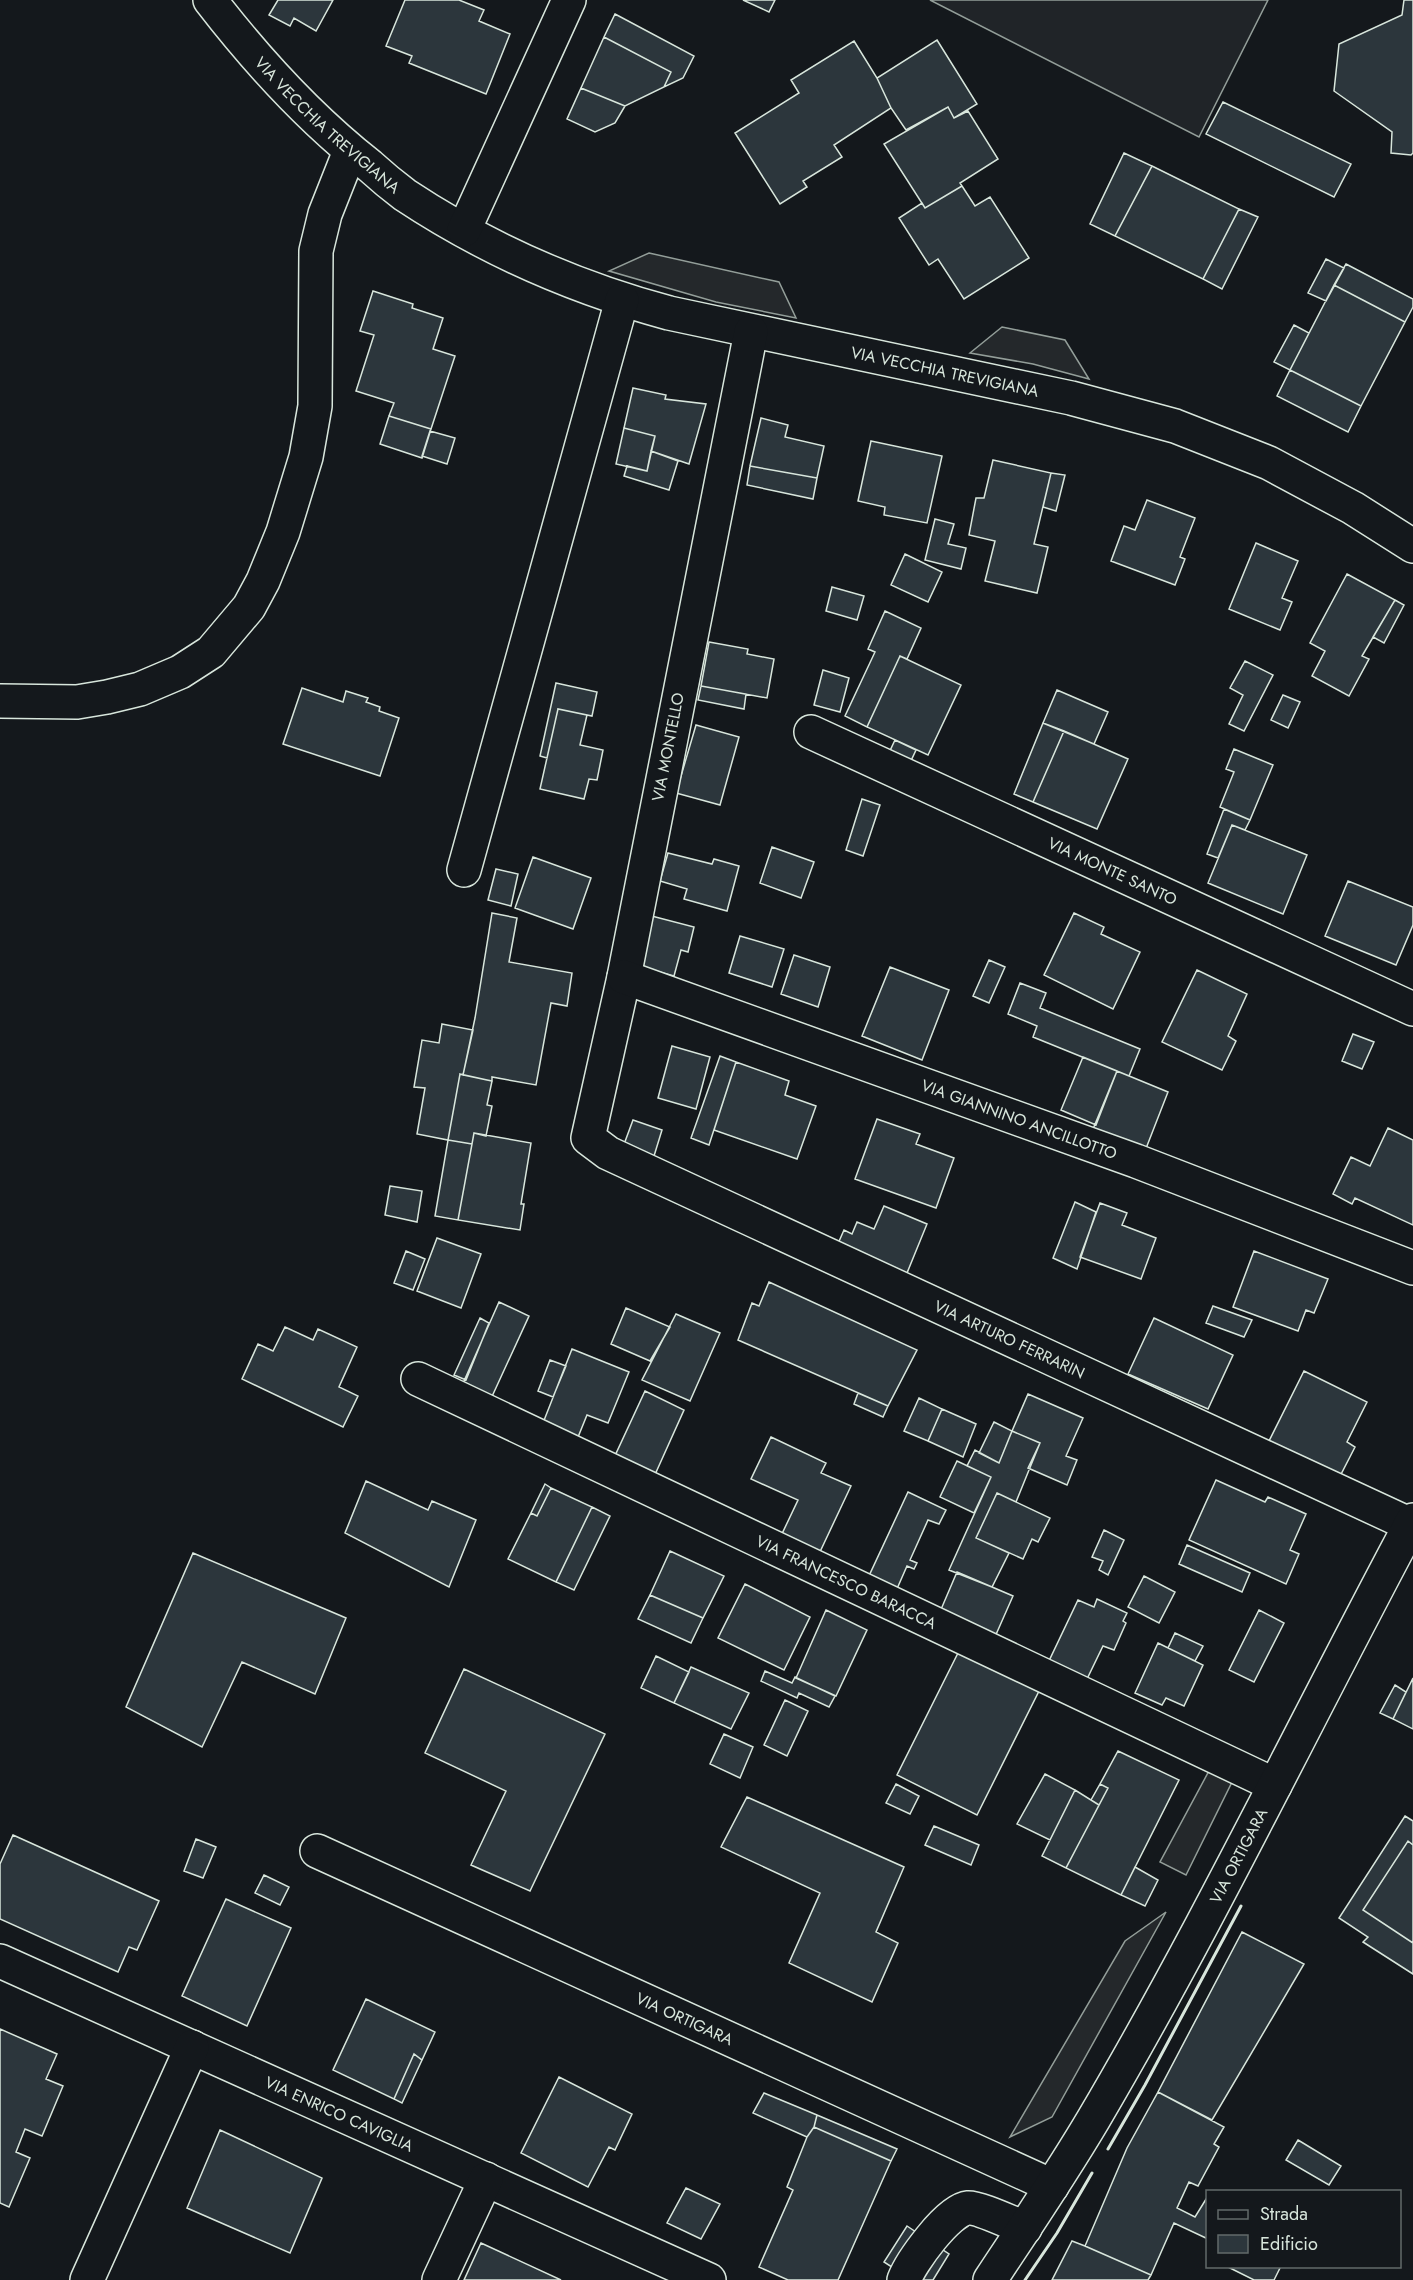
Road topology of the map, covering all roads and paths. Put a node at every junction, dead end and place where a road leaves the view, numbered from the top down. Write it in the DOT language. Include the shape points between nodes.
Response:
graph roads {
  1 [pos="210,0"];
  2 [pos="569,0"];
  3 [pos="350,151"];
  4 [pos="464,230"];
  5 [pos="622,300"];
  6 [pos="751,332"];
  7 [pos="1413,546"];
  8 [pos="0,702"];
  9 [pos="811,732"];
  10 [pos="464,870"];
  11 [pos="624,977"];
  12 [pos="1413,1009"];
  13 [pos="608,1153"];
  14 [pos="1413,1268"];
  15 [pos="418,1379"];
  16 [pos="1412,1523"];
  17 [pos="1275,1785"];
  18 [pos="316,1851"];
  19 [pos="0,1961"];
  20 [pos="192,2047"];
  21 [pos="486,2179"];
  22 [pos="1052,2186"];
  23 [pos="1025,2228"];
  24 [pos="87,2280"];
  25 [pos="439,2280"];
  26 [pos="709,2280"];
  27 [pos="904,2280"];
  28 [pos="990,2280"];
  1 -- 3 [label="street, VIA VECCHIA TREVIGIANA" via="280,84"];
  2 -- 4 [label="street"];
  3 -- 4 [label="street, VIA VECCHIA TREVIGIANA" via="404,194"];
  3 -- 8 [label="street" via="325,214 316,251 315,406 306,457 283,532 249,607 211,652 180,672 140,689 77,702"];
  4 -- 5 [label="street, VIA VECCHIA TREVIGIANA" via="537,267"];
  5 -- 6 [label="street, VIA VECCHIA TREVIGIANA"];
  5 -- 10 [label="street"];
  6 -- 7 [label="street, VIA VECCHIA TREVIGIANA" via="1071,399 1175,426 1269,463"];
  6 -- 11 [label="street, VIA MONTELLO"];
  9 -- 12 [label="street, VIA MONTE SANTO"];
  11 -- 13 [label="street, VIA MONTELLO" via="588,1138"];
  11 -- 14 [label="street, VIA GIANNINO ANCILLOTTO" via="1136,1161"];
  13 -- 16 [label="street, VIA ARTURO FERRARIN"];
  15 -- 17 [label="street, VIA FRANCESCO BARACCA"];
  16 -- 17 [label="street, VIA ORTIGARA"];
  17 -- 22 [label="street, VIA ORTIGARA" via="1137,2041"];
  18 -- 22 [label="street, VIA ORTIGARA"];
  19 -- 20 [label="street, VIA ENRICO CAVIGLIA"];
  20 -- 21 [label="street, VIA ENRICO CAVIGLIA"];
  20 -- 24 [label="street"];
  21 -- 25 [label="street"];
  21 -- 26 [label="street, VIA ENRICO CAVIGLIA"];
  22 -- 23 [label="street, VIA ORTIGARA"];
  23 -- 27 [label="street" via="969,2208 957,2211 929,2241"];
  23 -- 28 [label="street, VIA ORTIGARA"];
}
